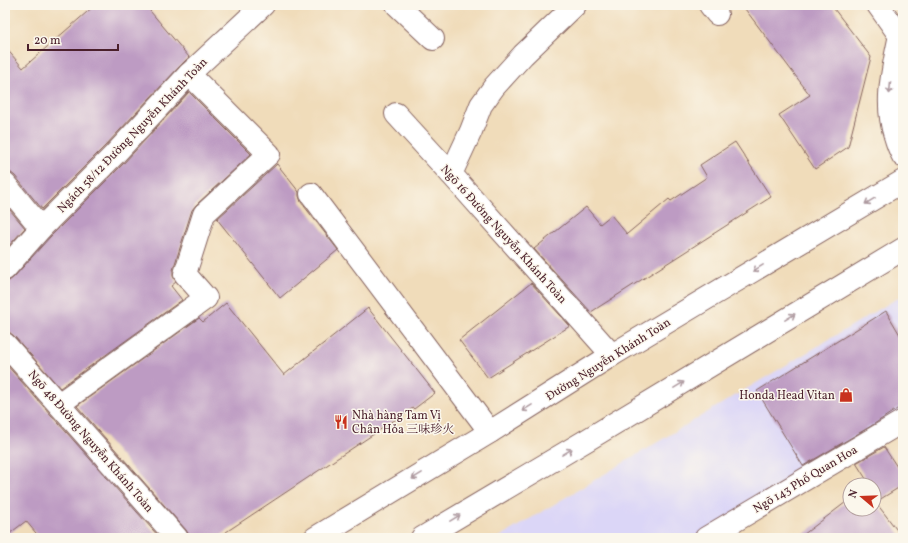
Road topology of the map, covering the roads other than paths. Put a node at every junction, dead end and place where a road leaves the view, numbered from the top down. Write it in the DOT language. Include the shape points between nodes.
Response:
graph roads {
  1 [pos="263,5"];
  2 [pos="397,5"];
  3 [pos="574,5"];
  4 [pos="878,5"];
  5 [pos="901,38"];
  6 [pos="433,39"];
  7 [pos="188,74"];
  8 [pos="396,114"];
  9 [pos="903,156"];
  10 [pos="451,174"];
  11 [pos="903,181"];
  12 [pos="5,184"];
  13 [pos="310,194"];
  14 [pos="41,228"];
  15 [pos="903,249"];
  16 [pos="5,269"];
  17 [pos="5,344"];
  18 [pos="612,356"];
  19 [pos="59,404"];
  20 [pos="903,421"];
  21 [pos="490,432"];
  22 [pos="713,536"];
  23 [pos="177,538"];
  24 [pos="315,538"];
  25 [pos="422,538"];
  1 -- 7 [label="main road, Ngách 58/12 Đường Nguyễn Khánh Toàn"];
  2 -- 6 [label="main road"];
  3 -- 10 [label="main road" via="494,87 481,105"];
  4 -- 5 [label="main road"];
  5 -- 9 [label="main road, one-way" via="891,77 889,102 891,125"];
  7 -- 14 [label="main road, Ngách 58/12 Đường Nguyễn Khánh Toàn" via="114,155"];
  7 -- 19 [label="main road" via="270,154 204,214 185,274 206,298"];
  8 -- 10 [label="main road, Ngõ 16 Đường Nguyễn Khánh Toàn"];
  10 -- 18 [label="main road, Ngõ 16 Đường Nguyễn Khánh Toàn"];
  11 -- 18 [label="main road, Đường Nguyễn Khánh Toàn, one-way"];
  12 -- 14 [label="main road"];
  13 -- 21 [label="main road"];
  14 -- 16 [label="main road, Ngách 58/12 Đường Nguyễn Khánh Toàn"];
  25 -- 15 [label="main road, one-way"];
  17 -- 19 [label="main road, Ngõ 48 Đường Nguyễn Khánh Toàn"];
  18 -- 21 [label="main road, Đường Nguyễn Khánh Toàn, one-way"];
  19 -- 23 [label="main road, Ngõ 48 Đường Nguyễn Khánh Toàn"];
  20 -- 22 [label="main road, Ngõ 143 Phố Quan Hoa"];
  21 -- 24 [label="main road, Đường Nguyễn Khánh Toàn, one-way"];
}
